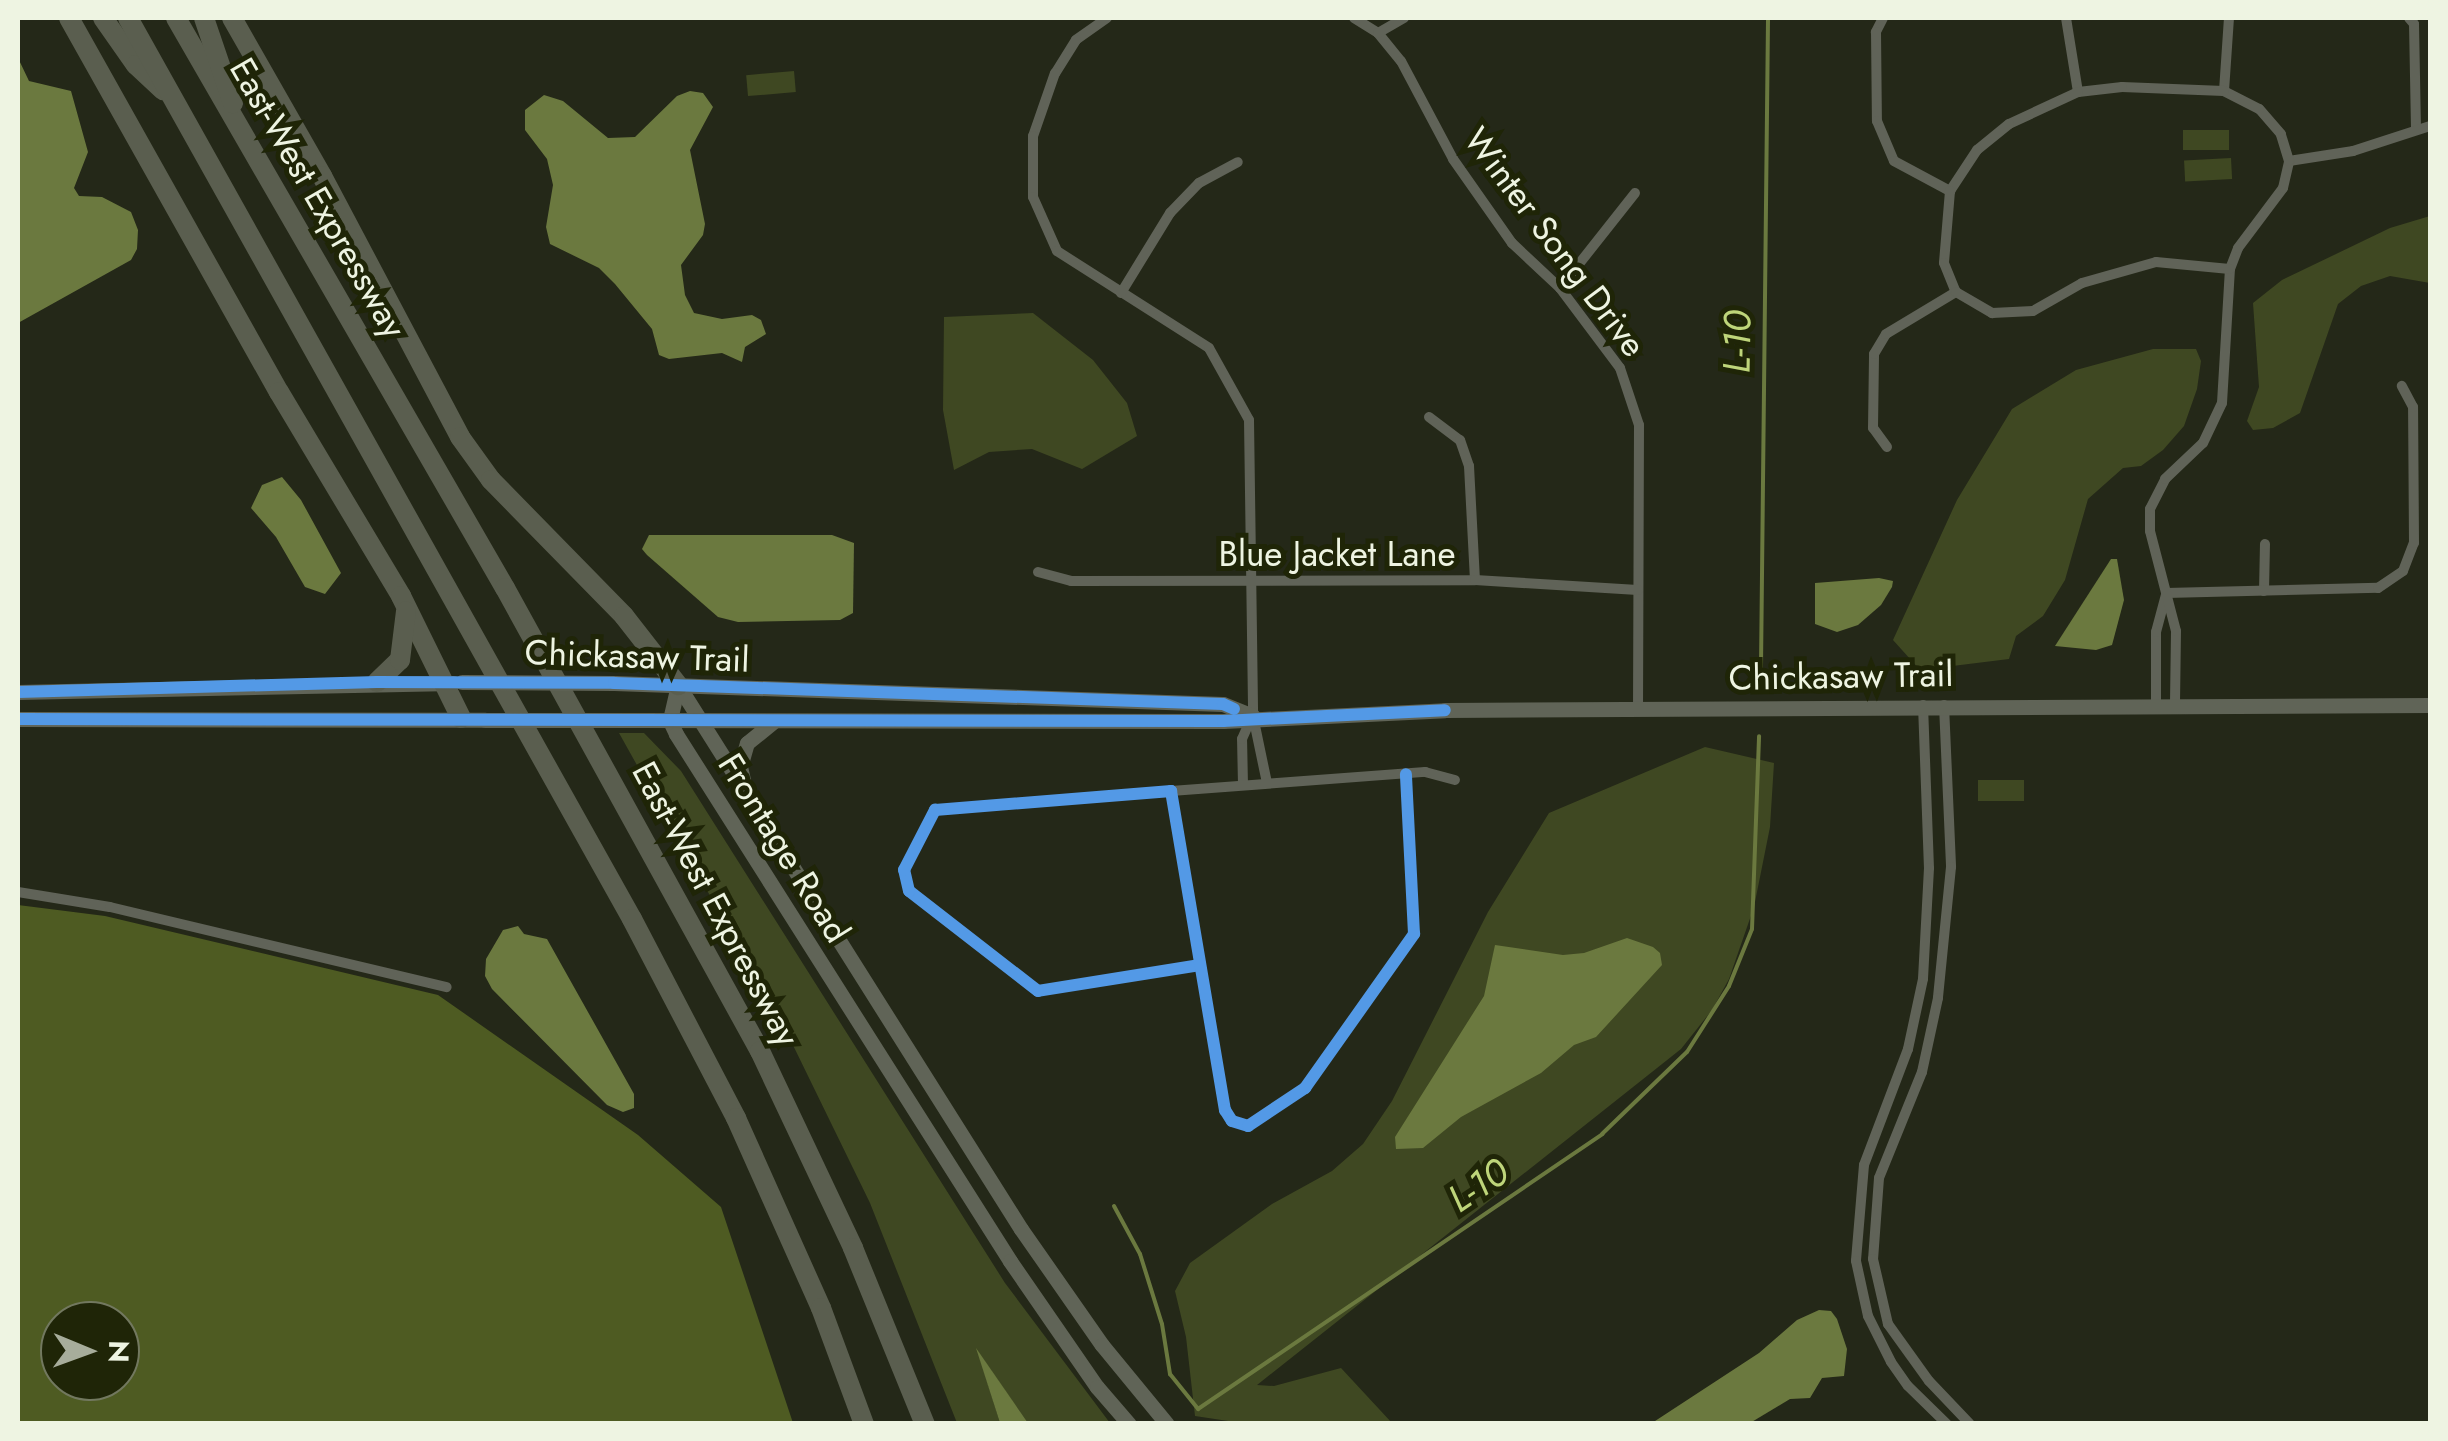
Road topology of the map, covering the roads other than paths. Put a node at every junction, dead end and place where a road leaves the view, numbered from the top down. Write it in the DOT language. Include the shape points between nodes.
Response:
graph roads {
  1 [pos="68,18"];
  2 [pos="103,18"];
  3 [pos="128,18"];
  4 [pos="176,18"];
  5 [pos="204,18"];
  6 [pos="1108,18"];
  7 [pos="1354,18"];
  8 [pos="1404,18"];
  9 [pos="1883,18"];
  10 [pos="2066,18"];
  11 [pos="2229,18"];
  12 [pos="2410,18"];
  13 [pos="233,19"];
  14 [pos="1378,33"];
  15 [pos="2224,91"];
  16 [pos="2078,92"];
  17 [pos="182,108"];
  18 [pos="2430,126"];
  19 [pos="2416,130"];
  20 [pos="244,139"];
  21 [pos="2289,161"];
  22 [pos="1238,162"];
  23 [pos="1950,191"];
  24 [pos="1635,193"];
  25 [pos="2230,269"];
  26 [pos="1560,288"];
  27 [pos="1956,292"];
  28 [pos="1120,293"];
  29 [pos="2402,386"];
  30 [pos="1429,417"];
  31 [pos="1886,447"];
  32 [pos="2265,544"];
  33 [pos="1038,572"];
  34 [pos="1475,580"];
  35 [pos="1252,583"];
  36 [pos="1638,590"];
  37 [pos="2264,591"];
  38 [pos="2166,593"];
  39 [pos="405,604"];
  40 [pos="377,682"];
  41 [pos="454,683"];
  42 [pos="678,685"];
  43 [pos="18,692"];
  44 [pos="2156,703"];
  45 [pos="2175,703"];
  46 [pos="1923,705"];
  47 [pos="1944,705"];
  48 [pos="2430,705"];
  49 [pos="1638,708"];
  50 [pos="1253,716"];
  51 [pos="461,718"];
  52 [pos="18,720"];
  53 [pos="698,720"];
  54 [pos="670,721"];
  55 [pos="775,721"];
  56 [pos="1406,774"];
  57 [pos="1455,780"];
  58 [pos="1267,783"];
  59 [pos="1243,785"];
  60 [pos="744,788"];
  61 [pos="1172,791"];
  62 [pos="18,892"];
  63 [pos="1200,965"];
  64 [pos="447,988"];
  65 [pos="864,1424"];
  66 [pos="926,1424"];
  67 [pos="1129,1424"];
  68 [pos="1166,1424"];
  69 [pos="1947,1424"];
  70 [pos="1970,1424"];
  1 -- 39 [label="highway"];
  2 -- 17 [label="highway" via="136,64"];
  3 -- 17 [label="highway, East-West Expressway"];
  4 -- 20 [label="highway, East-West Expressway"];
  5 -- 20 [label="highway"];
  6 -- 28 [label="street" via="1076,40 1054,73 1033,136 1033,197 1057,251"];
  7 -- 14 [label="street, Winter Song Drive"];
  8 -- 14 [label="street"];
  9 -- 23 [label="street" via="1876,32 1877,121 1894,161"];
  10 -- 16 [label="street"];
  11 -- 15 [label="street"];
  12 -- 19 [label="street"];
  13 -- 42 [label="highway" via="460,437 490,480 624,616"];
  14 -- 26 [label="street, Winter Song Drive" via="1492,215"];
  15 -- 16 [label="street"];
  15 -- 21 [label="street" via="2268,118"];
  16 -- 23 [label="street" via="2009,124 1977,150"];
  17 -- 65 [label="highway, East-West Expressway" via="736,1118 821,1308"];
  18 -- 19 [label="street"];
  19 -- 21 [label="street" via="2353,151"];
  20 -- 66 [label="highway, East-West Expressway" via="505,588 760,1051"];
  21 -- 25 [label="street" via="2283,188"];
  22 -- 28 [label="street" via="1199,183 1170,213"];
  23 -- 27 [label="street" via="1944,263"];
  24 -- 26 [label="street"];
  25 -- 27 [label="street" via="2156,262 2082,283 2033,311 1992,314"];
  25 -- 38 [label="street" via="2222,404 2202,443 2165,478 2150,509"];
  26 -- 36 [label="street, Winter Song Drive" via="1620,368 1640,425"];
  27 -- 31 [label="street" via="1886,334 1874,354 1874,428"];
  28 -- 35 [label="street" via="1209,348 1249,420"];
  29 -- 37 [label="street" via="2413,407 2414,446 2414,544 2403,571 2378,588"];
  30 -- 34 [label="street" via="1460,440 1469,466"];
  32 -- 37 [label="street"];
  33 -- 35 [label="street, Blue Jacket Lane" via="1071,580"];
  34 -- 35 [label="street, Blue Jacket Lane"];
  34 -- 36 [label="street, Blue Jacket Lane"];
  35 -- 50 [label="street"];
  36 -- 49 [label="street, Winter Song Drive"];
  37 -- 38 [label="street"];
  38 -- 44 [label="street" via="2156,632"];
  38 -- 45 [label="street" via="2176,631"];
  39 -- 40 [label="highway" via="400,660"];
  39 -- 41 [label="highway"];
  40 -- 41 [label="street, Chickasaw Trail"];
  40 -- 43 [label="street, Chickasaw Trail"];
  41 -- 42 [label="street, Chickasaw Trail, bridge"];
  41 -- 51 [label="highway"];
  42 -- 50 [label="street, Chickasaw Trail" via="1223,704"];
  42 -- 53 [label="street, Frontage Road"];
  42 -- 54 [label="street"];
  44 -- 45 [label="street, Chickasaw Trail"];
  44 -- 47 [label="street, Chickasaw Trail"];
  45 -- 48 [label="street, Chickasaw Trail"];
  46 -- 47 [label="street, Chickasaw Trail"];
  46 -- 49 [label="street, Chickasaw Trail"];
  46 -- 69 [label="street" via="1929,868 1923,979 1908,1050 1864,1164 1856,1261 1862,1298 1886,1354"];
  47 -- 70 [label="street" via="1950,867 1938,998 1922,1072 1879,1178 1873,1259 1888,1324"];
  49 -- 50 [label="street, Chickasaw Trail"];
  50 -- 55 [label="street, Chickasaw Trail"];
  50 -- 58 [label="street"];
  50 -- 59 [label="street" via="1242,738"];
  51 -- 52 [label="street, Chickasaw Trail"];
  51 -- 54 [label="street, Chickasaw Trail, bridge"];
  53 -- 54 [label="street, Chickasaw Trail"];
  53 -- 55 [label="street, Chickasaw Trail"];
  53 -- 60 [label="street, Frontage Road"];
  54 -- 67 [label="street, Frontage Road" via="1010,1260"];
  55 -- 60 [label="street" via="747,743 740,767"];
  56 -- 57 [label="street" via="1436,772"];
  56 -- 58 [label="street"];
  56 -- 63 [label="street" via="1414,934 1305,1088 1254,1124 1237,1124 1225,1110"];
  58 -- 59 [label="street"];
  59 -- 61 [label="street"];
  60 -- 68 [label="street, Frontage Road" via="1021,1228"];
  61 -- 63 [label="street"];
  61 -- 63 [label="street" via="936,810 904,876 917,897 1038,991"];
  62 -- 64 [label="street" via="110,907"];
}
